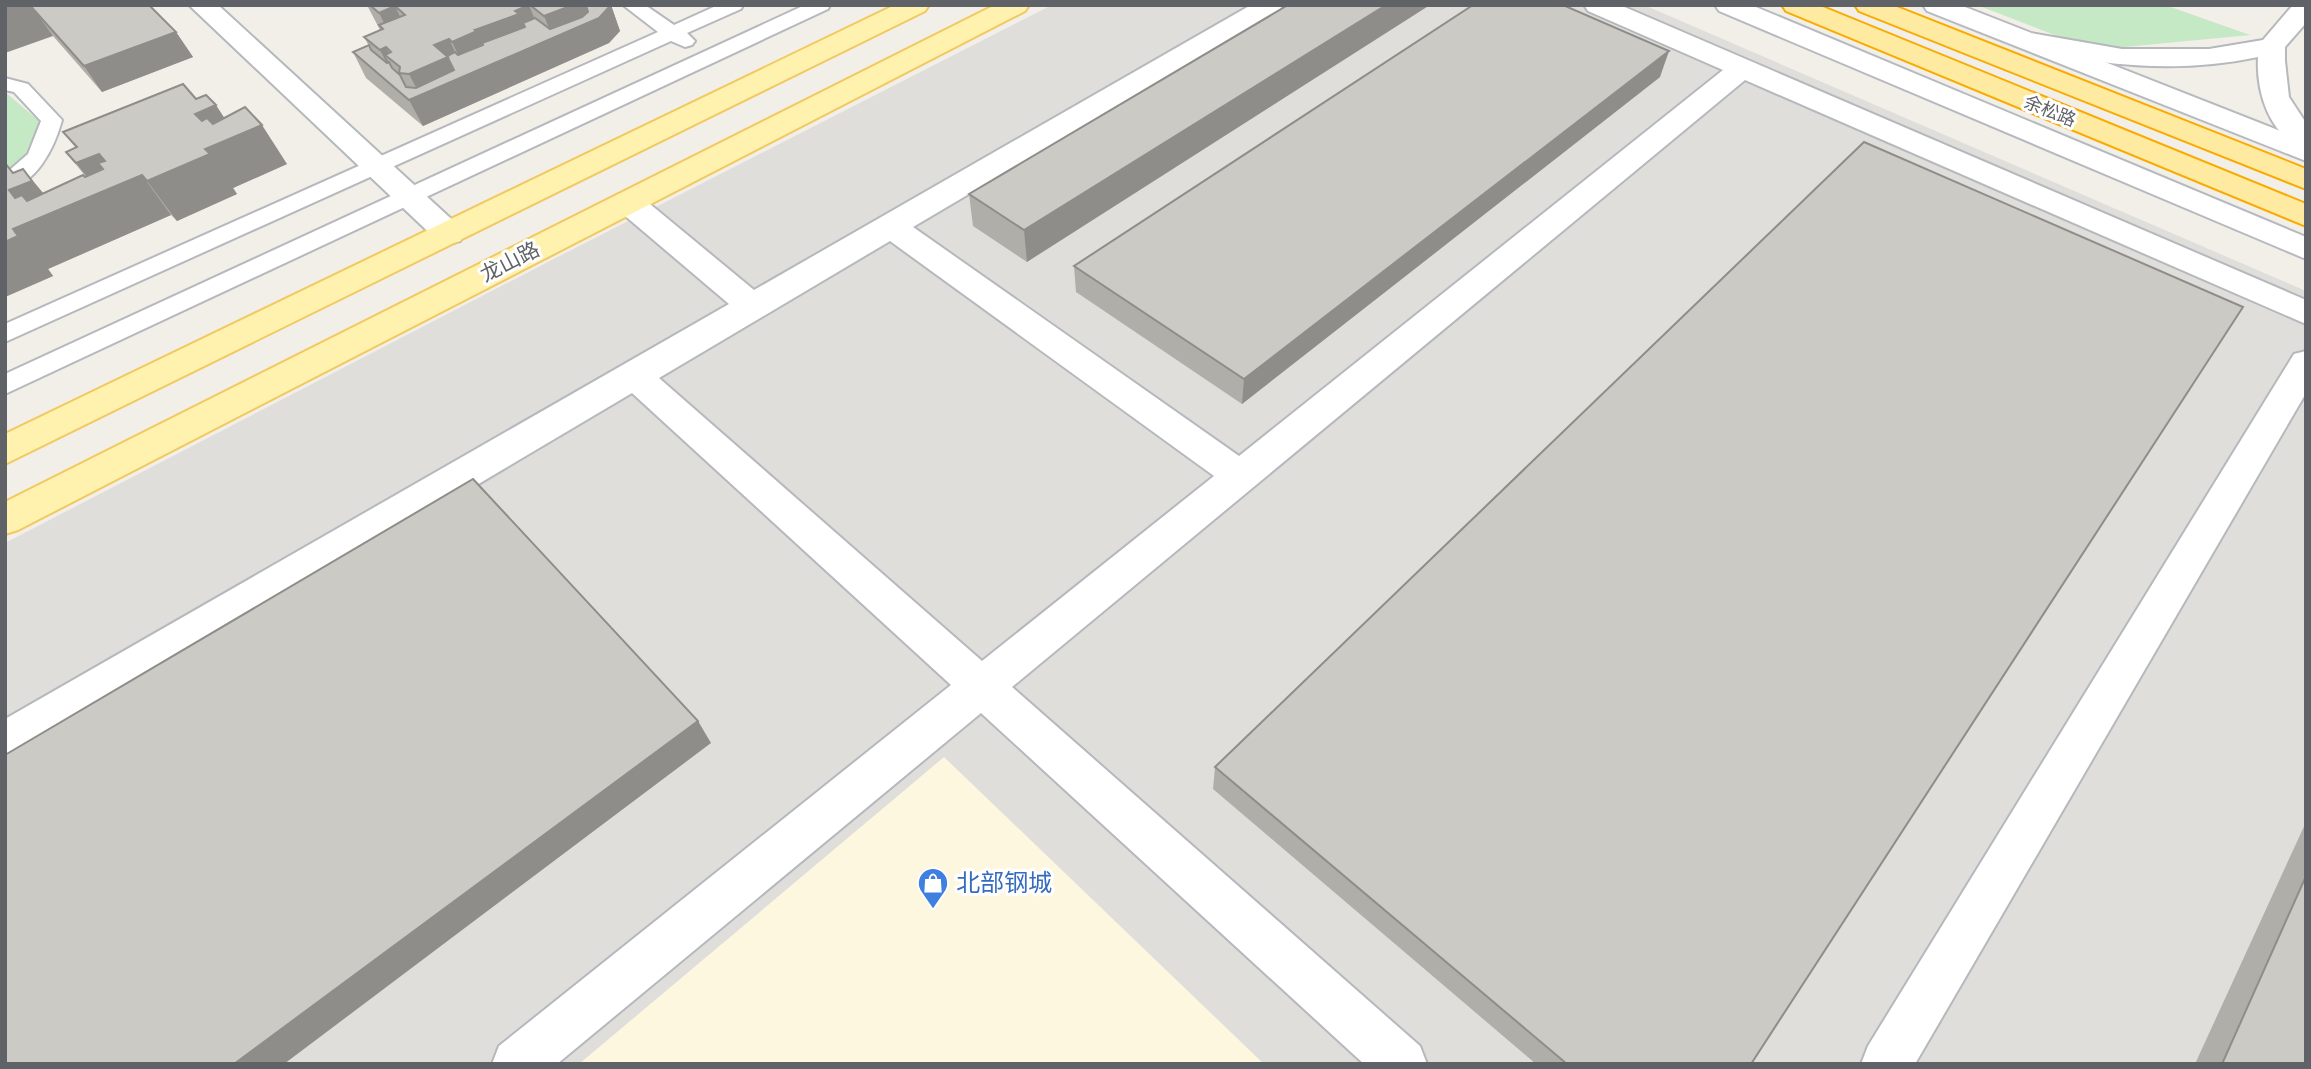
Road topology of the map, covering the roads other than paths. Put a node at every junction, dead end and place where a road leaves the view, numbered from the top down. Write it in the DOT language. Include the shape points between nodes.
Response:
graph roads {
  1 [pos="202,5"];
  2 [pos="632,5"];
  3 [pos="734,5"];
  4 [pos="821,5"];
  5 [pos="916,5"];
  6 [pos="1016,5"];
  7 [pos="1270,5"];
  8 [pos="1597,5"];
  9 [pos="1728,5"];
  10 [pos="1795,5"];
  11 [pos="1868,5"];
  12 [pos="1936,5"];
  13 [pos="2306,6"];
  14 [pos="672,33"];
  15 [pos="2025,40"];
  16 [pos="2272,46"];
  17 [pos="709,57"];
  18 [pos="1742,68"];
  19 [pos="5,84"];
  20 [pos="2306,139"];
  21 [pos="2306,152"];
  22 [pos="374,167"];
  23 [pos="2306,180"];
  24 [pos="5,184"];
  25 [pos="409,197"];
  26 [pos="628,202"];
  27 [pos="2306,216"];
  28 [pos="892,227"];
  29 [pos="449,234"];
  30 [pos="2306,249"];
  31 [pos="753,307"];
  32 [pos="2306,313"];
  33 [pos="5,334"];
  34 [pos="2306,363"];
  35 [pos="635,376"];
  36 [pos="5,385"];
  37 [pos="5,450"];
  38 [pos="1241,476"];
  39 [pos="5,519"];
  40 [pos="981,687"];
  41 [pos="5,742"];
  42 [pos="517,1064"];
  43 [pos="1402,1064"];
  44 [pos="1886,1064"];
  1 -- 22 [label="street"];
  2 -- 14 [label="lane"];
  3 -- 14 [label="lane"];
  4 -- 17 [label="lane"];
  5 -- 29 [label="main road"];
  6 -- 26 [label="main road, 龙山路"];
  7 -- 28 [label="street"];
  8 -- 18 [label="street"];
  9 -- 30 [label="street"];
  10 -- 27 [label="highway, 余松路"];
  11 -- 23 [label="highway, 余松路"];
  12 -- 15 [label="street"];
  13 -- 16 [label="street"];
  14 -- 17 [label="lane"];
  14 -- 22 [label="lane"];
  15 -- 16 [label="street" via="2142,61 2231,56"];
  15 -- 21 [label="street"];
  16 -- 20 [label="street" via="2272,91 2278,112"];
  17 -- 25 [label="lane"];
  18 -- 32 [label="street"];
  18 -- 38 [label="street"];
  19 -- 24 [label="lane" via="21,88 52,120 45,148"];
  22 -- 25 [label="street"];
  22 -- 33 [label="lane"];
  25 -- 29 [label="street"];
  25 -- 36 [label="lane"];
  26 -- 31 [label="street"];
  26 -- 39 [label="main road, 龙山路"];
  28 -- 31 [label="street"];
  28 -- 38 [label="street"];
  29 -- 37 [label="main road"];
  31 -- 35 [label="street"];
  34 -- 44 [label="street"];
  35 -- 40 [label="street"];
  35 -- 41 [label="street"];
  38 -- 40 [label="street"];
  40 -- 42 [label="street"];
  40 -- 43 [label="street"];
}
